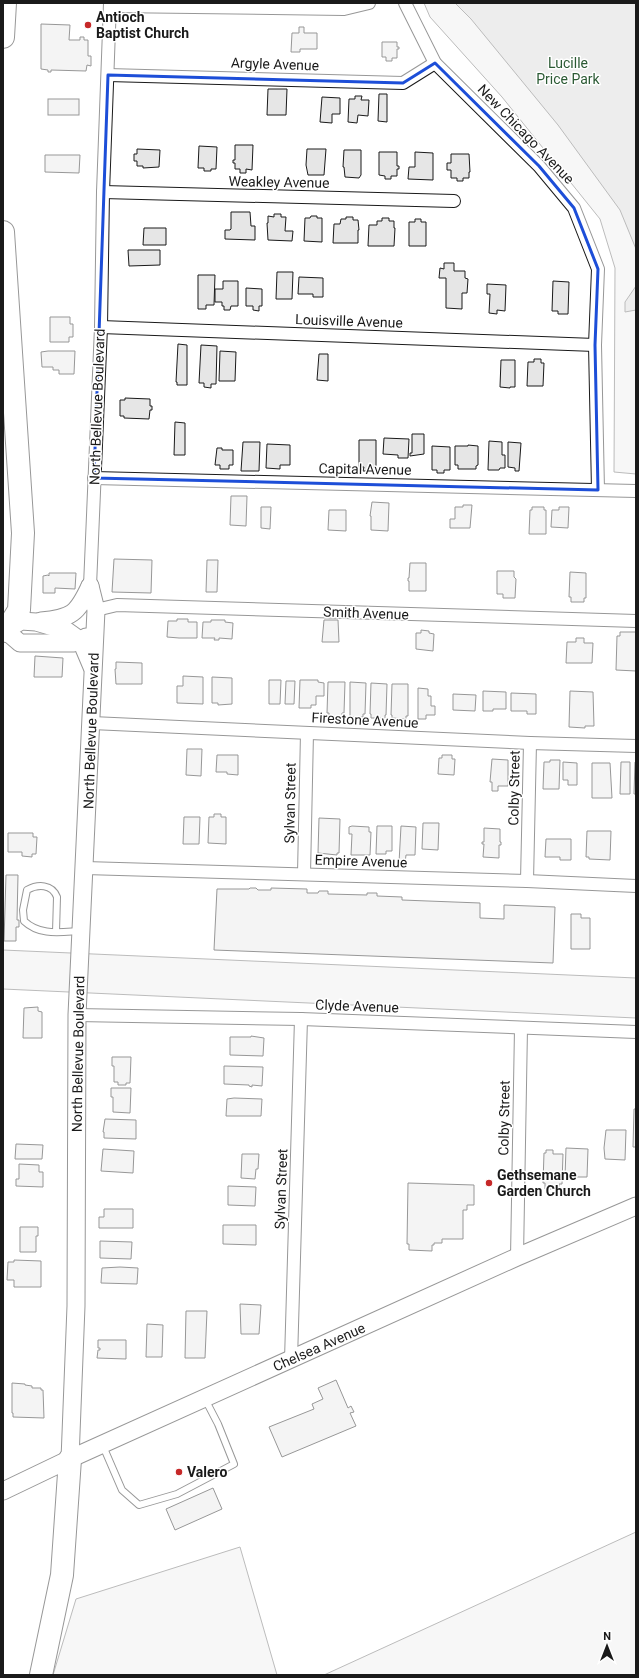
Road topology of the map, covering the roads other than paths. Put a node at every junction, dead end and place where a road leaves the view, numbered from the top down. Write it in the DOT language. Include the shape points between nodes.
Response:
graph roads {
  1 [pos="5,3"];
  2 [pos="369,3"];
  3 [pos="405,3"];
  4 [pos="110,4"];
  5 [pos="3,37"];
  6 [pos="436,63"];
  7 [pos="108,75"];
  8 [pos="103,192"];
  9 [pos="454,201"];
  10 [pos="3,232"];
  11 [pos="101,327"];
  12 [pos="596,345"];
  13 [pos="94,478"];
  14 [pos="598,490"];
  15 [pos="636,490"];
  16 [pos="90,586"];
  17 [pos="96,616"];
  18 [pos="636,621"];
  19 [pos="36,622"];
  20 [pos="4,631"];
  21 [pos="80,641"];
  22 [pos="94,669"];
  23 [pos="92,723"];
  24 [pos="307,733"];
  25 [pos="530,743"];
  26 [pos="636,746"];
  27 [pos="85,868"];
  28 [pos="304,874"];
  29 [pos="527,881"];
  30 [pos="636,886"];
  31 [pos="82,931"];
  32 [pos="56,932"];
  33 [pos="77,1015"];
  34 [pos="301,1019"];
  35 [pos="520,1028"];
  36 [pos="636,1032"];
  37 [pos="636,1206"];
  38 [pos="517,1257"];
  39 [pos="291,1360"];
  40 [pos="205,1398"];
  41 [pos="102,1444"];
  42 [pos="70,1459"];
  43 [pos="3,1491"];
  44 [pos="41,1675"];
  1 -- 5 [label="highway"];
  2 -- 4 [label="street" via="344,9"];
  3 -- 6 [label="street, New Chicago Avenue"];
  4 -- 7 [label="street, North Bellevue Boulevard"];
  6 -- 7 [label="street, Argyle Avenue" via="403,83"];
  6 -- 12 [label="street, New Chicago Avenue" via="539,166 574,208 598,269"];
  7 -- 8 [label="street, North Bellevue Boulevard"];
  8 -- 9 [label="street, Weakley Avenue"];
  8 -- 11 [label="street, North Bellevue Boulevard"];
  10 -- 20 [label="highway" via="22,533 19,610"];
  11 -- 12 [label="street, Louisville Avenue"];
  11 -- 13 [label="street, North Bellevue Boulevard"];
  12 -- 14 [label="street, New Chicago Avenue"];
  13 -- 14 [label="street, Capital Avenue"];
  13 -- 16 [label="street, North Bellevue Boulevard"];
  14 -- 15 [label="street, Capital Avenue"];
  16 -- 17 [label="main road, North Bellevue Boulevard"];
  16 -- 19 [label="main road" via="82,604 70,615"];
  17 -- 18 [label="street, Smith Avenue" via="117,605"];
  17 -- 21 [label="main road" via="87,635"];
  17 -- 22 [label="main road, North Bellevue Boulevard"];
  19 -- 20 [label="main road" via="21,621"];
  19 -- 21 [label="main road" via="67,631"];
  20 -- 21 [label="main road" via="20,643 73,644"];
  21 -- 22 [label="main road"];
  22 -- 23 [label="main road, North Bellevue Boulevard"];
  23 -- 24 [label="street, Firestone Avenue"];
  23 -- 27 [label="main road, North Bellevue Boulevard"];
  24 -- 25 [label="street, Firestone Avenue"];
  24 -- 28 [label="street, Sylvan Street"];
  25 -- 26 [label="street, Firestone Avenue"];
  25 -- 29 [label="street, Colby Street"];
  27 -- 28 [label="street, Empire Avenue"];
  27 -- 31 [label="main road, North Bellevue Boulevard"];
  28 -- 29 [label="street, Empire Avenue"];
  29 -- 30 [label="street, Empire Avenue"];
  31 -- 32 [label="lane"];
  31 -- 33 [label="main road, North Bellevue Boulevard"];
  32 -- 32 [label="lane" via="39,931 24,921 23,910 27,890 45,886 55,892"];
  33 -- 34 [label="street, Clyde Avenue"];
  33 -- 42 [label="main road, North Bellevue Boulevard" via="76,1306"];
  34 -- 35 [label="street, Clyde Avenue"];
  34 -- 39 [label="street, Sylvan Street"];
  35 -- 36 [label="street, Clyde Avenue"];
  35 -- 38 [label="street, Colby Street"];
  37 -- 38 [label="main road, Chelsea Avenue"];
  38 -- 39 [label="main road, Chelsea Avenue"];
  39 -- 40 [label="main road, Chelsea Avenue"];
  40 -- 41 [label="main road, Chelsea Avenue"];
  40 -- 41 [label="lane" via="234,1464 177,1494 140,1505 122,1490"];
  41 -- 42 [label="main road, Chelsea Avenue"];
  42 -- 43 [label="main road, Chelsea Avenue"];
  42 -- 44 [label="highway" via="62,1575"];
}
